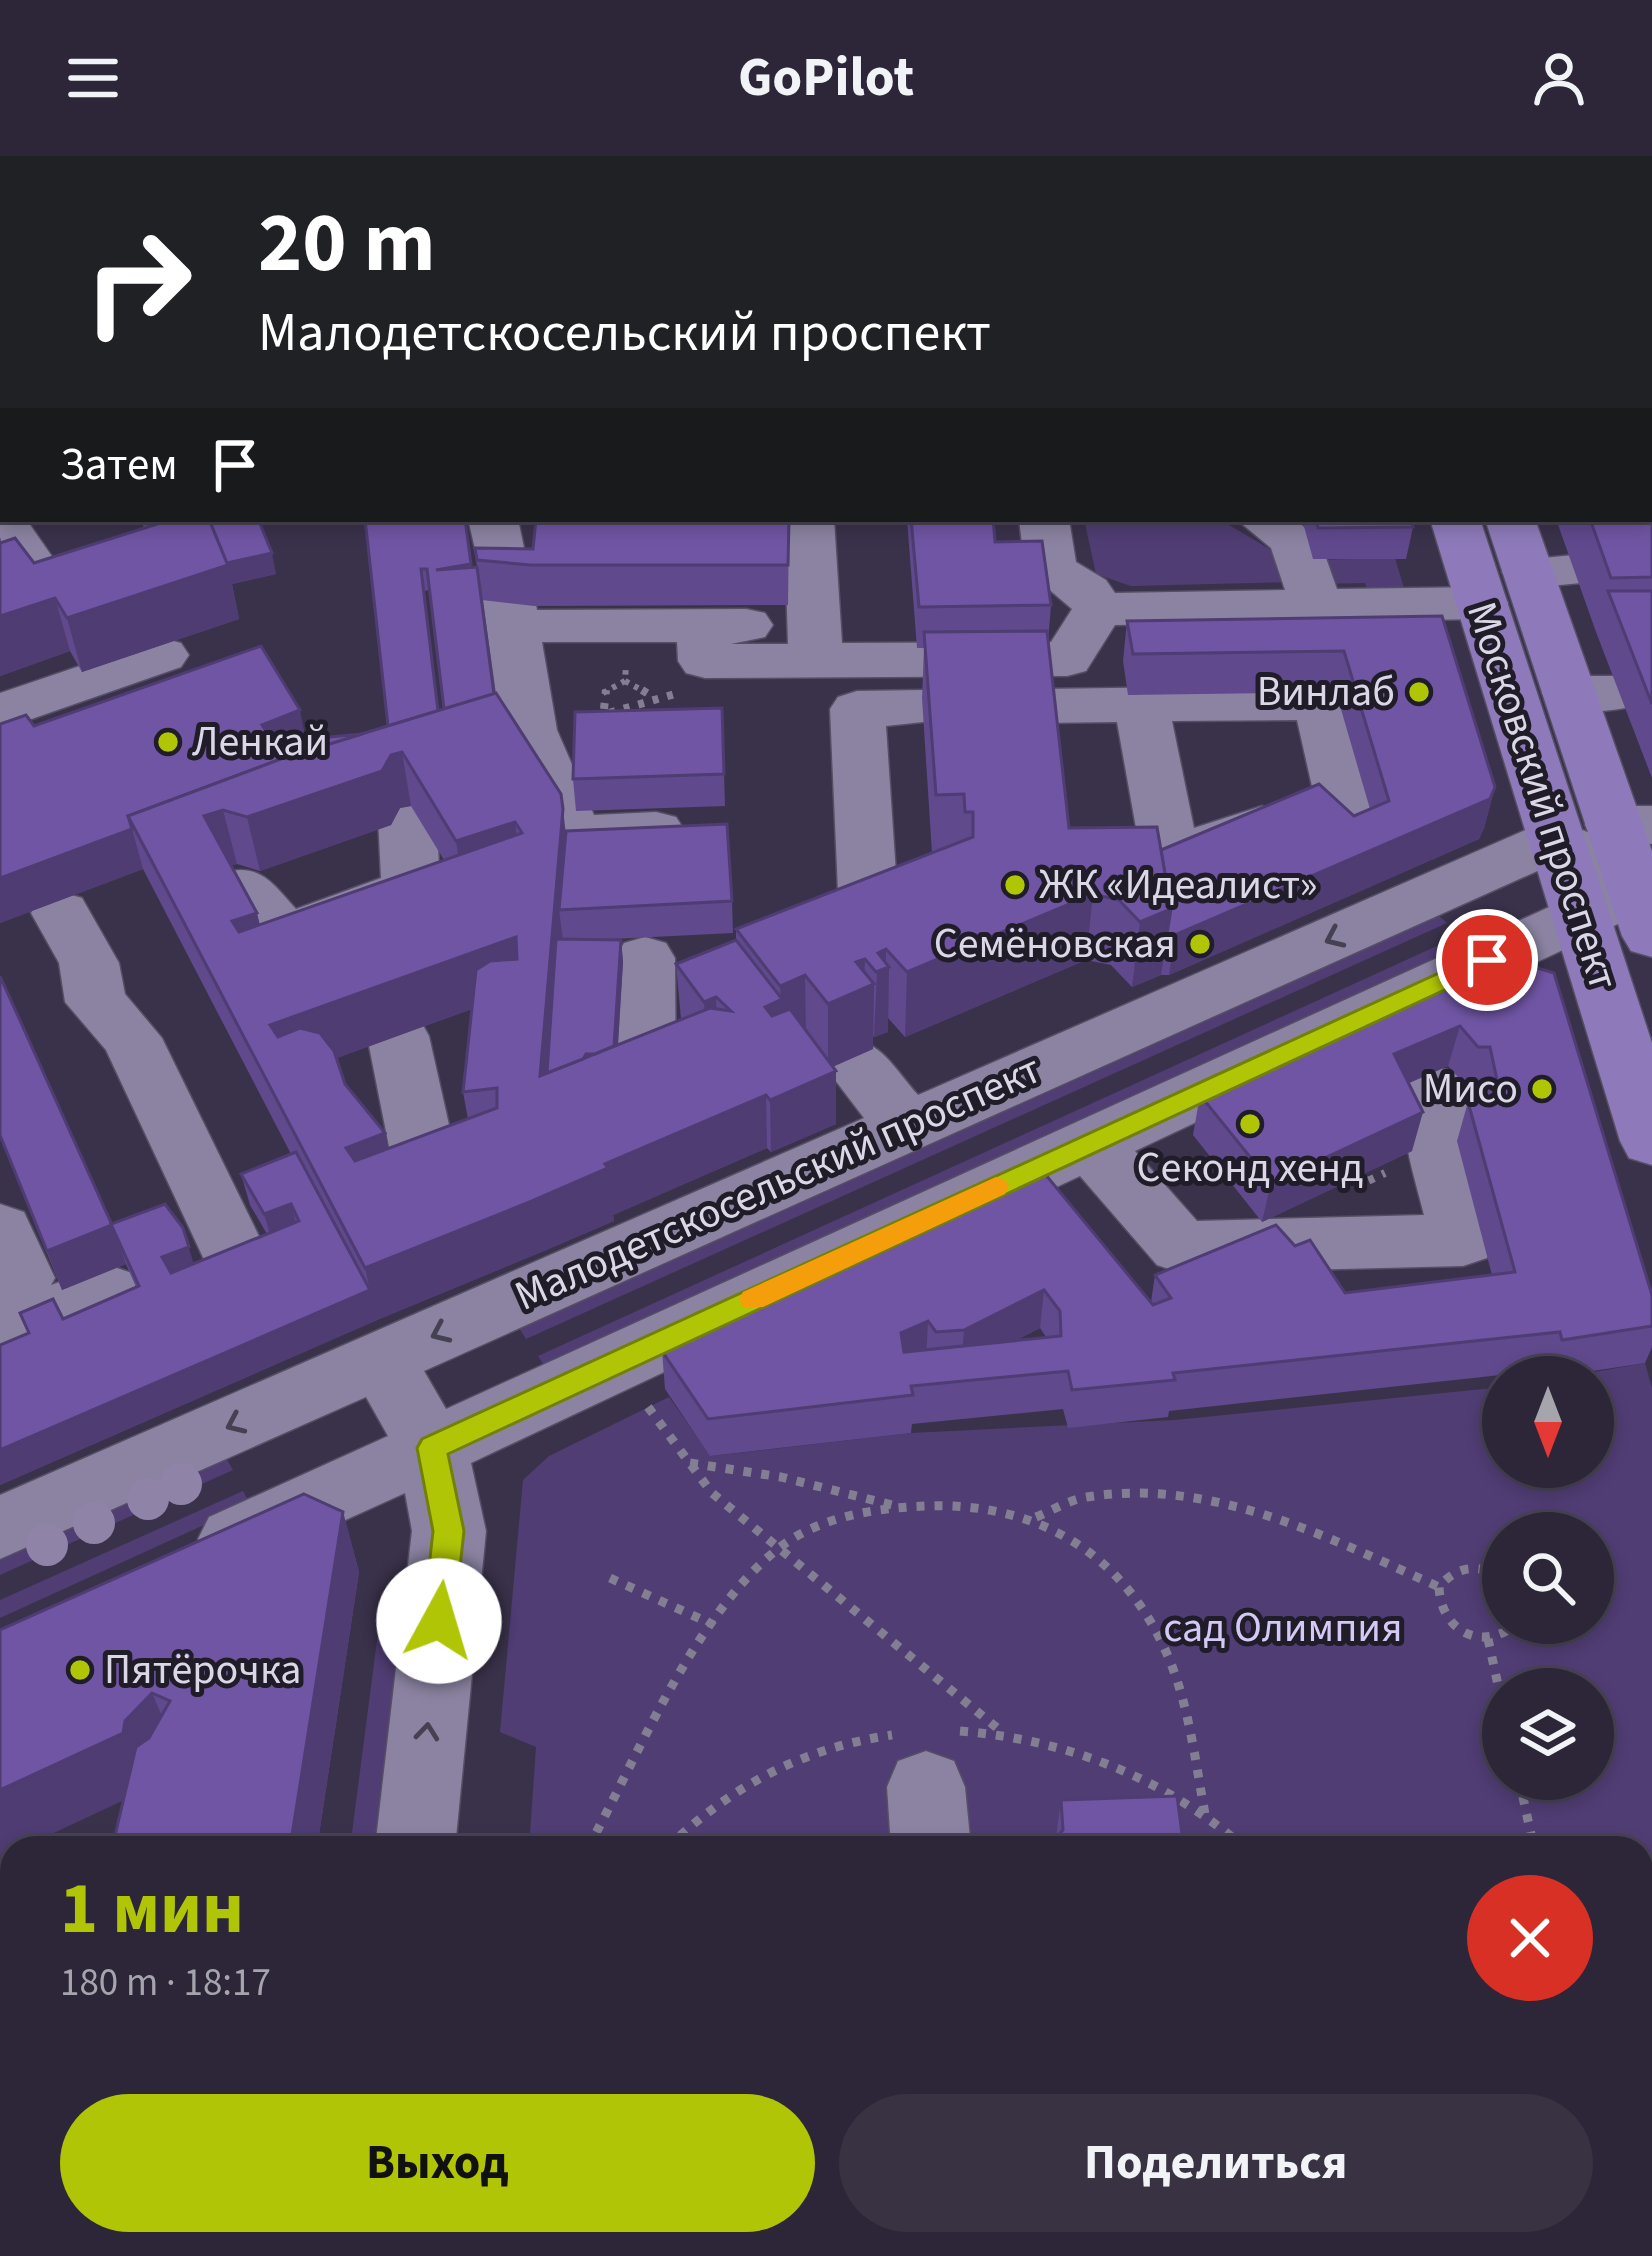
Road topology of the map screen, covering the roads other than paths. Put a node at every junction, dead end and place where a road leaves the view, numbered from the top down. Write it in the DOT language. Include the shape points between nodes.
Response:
graph roads {
  1 [pos="2,522"];
  2 [pos="494,522"];
  3 [pos="809,522"];
  4 [pos="1044,522"];
  5 [pos="1266,522"];
  6 [pos="1456,522"];
  7 [pos="1512,522"];
  8 [pos="36,597"];
  9 [pos="1481,603"];
  10 [pos="510,605"];
  11 [pos="1316,605"];
  12 [pos="1098,609"];
  13 [pos="815,642"];
  14 [pos="163,655"];
  15 [pos="1142,704"];
  16 [pos="1042,706"];
  17 [pos="923,708"];
  18 [pos="0,712"];
  19 [pos="417,815"];
  20 [pos="711,829"];
  21 [pos="1608,830"];
  22 [pos="1376,862"];
  23 [pos="242,887"];
  24 [pos="61,913"];
  25 [pos="1633,914"];
  26 [pos="645,958"];
  27 [pos="774,965"];
  28 [pos="398,1036"];
  29 [pos="850,1059"];
  30 [pos="644,1089"];
  31 [pos="1436,1090"];
  32 [pos="908,1126"];
  33 [pos="1652,1141"];
  34 [pos="1090,1144"];
  35 [pos="430,1187"];
  36 [pos="0,1230"];
  37 [pos="246,1279"];
  38 [pos="0,1286"];
  39 [pos="108,1292"];
  40 [pos="0,1332"];
  41 [pos="380,1359"];
  42 [pos="432,1448"];
  43 [pos="0,1528"];
  44 [pos="185,1562"];
  45 [pos="416,1836"];
  1 -- 8 [label="street"];
  2 -- 10 [label="street"];
  3 -- 13 [label="street"];
  4 -- 12 [label="street" via="1051,569 1088,591"];
  5 -- 11 [label="street" via="1294,541"];
  6 -- 9 [label="main road, Московский проспект"];
  7 -- 21 [label="main road, Московский проспект" via="1551,572 1594,693"];
  9 -- 11 [label="street"];
  9 -- 21 [label="main road, Московский проспект"];
  10 -- 13 [label="street" via="703,626 706,661"];
  10 -- 20 [label="street" via="537,769 574,835"];
  11 -- 12 [label="street"];
  12 -- 13 [label="street" via="1067,659"];
  14 -- 18 [label="street"];
  15 -- 16 [label="street"];
  15 -- 22 [label="street" via="1320,702"];
  15 -- 22 [label="street" via="1167,839 1193,851 1298,812"];
  17 -- 27 [label="street" via="857,709 868,903 784,938"];
  19 -- 23 [label="street" via="407,818 411,889 338,936 285,936"];
  21 -- 22 [label="street, Малодетскосельский проспект"];
  21 -- 25 [label="main road, Московский проспект"];
  22 -- 32 [label="street, Малодетскосельский проспект, one-way" via="1163,999"];
  24 -- 37 [label="street" via="89,963 96,1002 131,1038"];
  25 -- 33 [label="main road, Московский проспект"];
  25 -- 34 [label="street"];
  26 -- 30 [label="street"];
  28 -- 35 [label="street"];
  29 -- 32 [label="street"];
  31 -- 34 [label="street" via="1440,1147 1471,1271 1181,1246"];
  32 -- 41 [label="street, Малодетскосельский проспект, one-way" via="717,1190 492,1292"];
  34 -- 42 [label="street"];
  36 -- 38 [label="street" via="21,1278"];
  39 -- 40 [label="street"];
  41 -- 42 [label="street"];
  41 -- 43 [label="street, Малодетскосельский проспект, one-way" via="300,1374"];
  42 -- 44 [label="street"];
  45 -- 42 [label="street, one-way" via="448,1531"];
}
